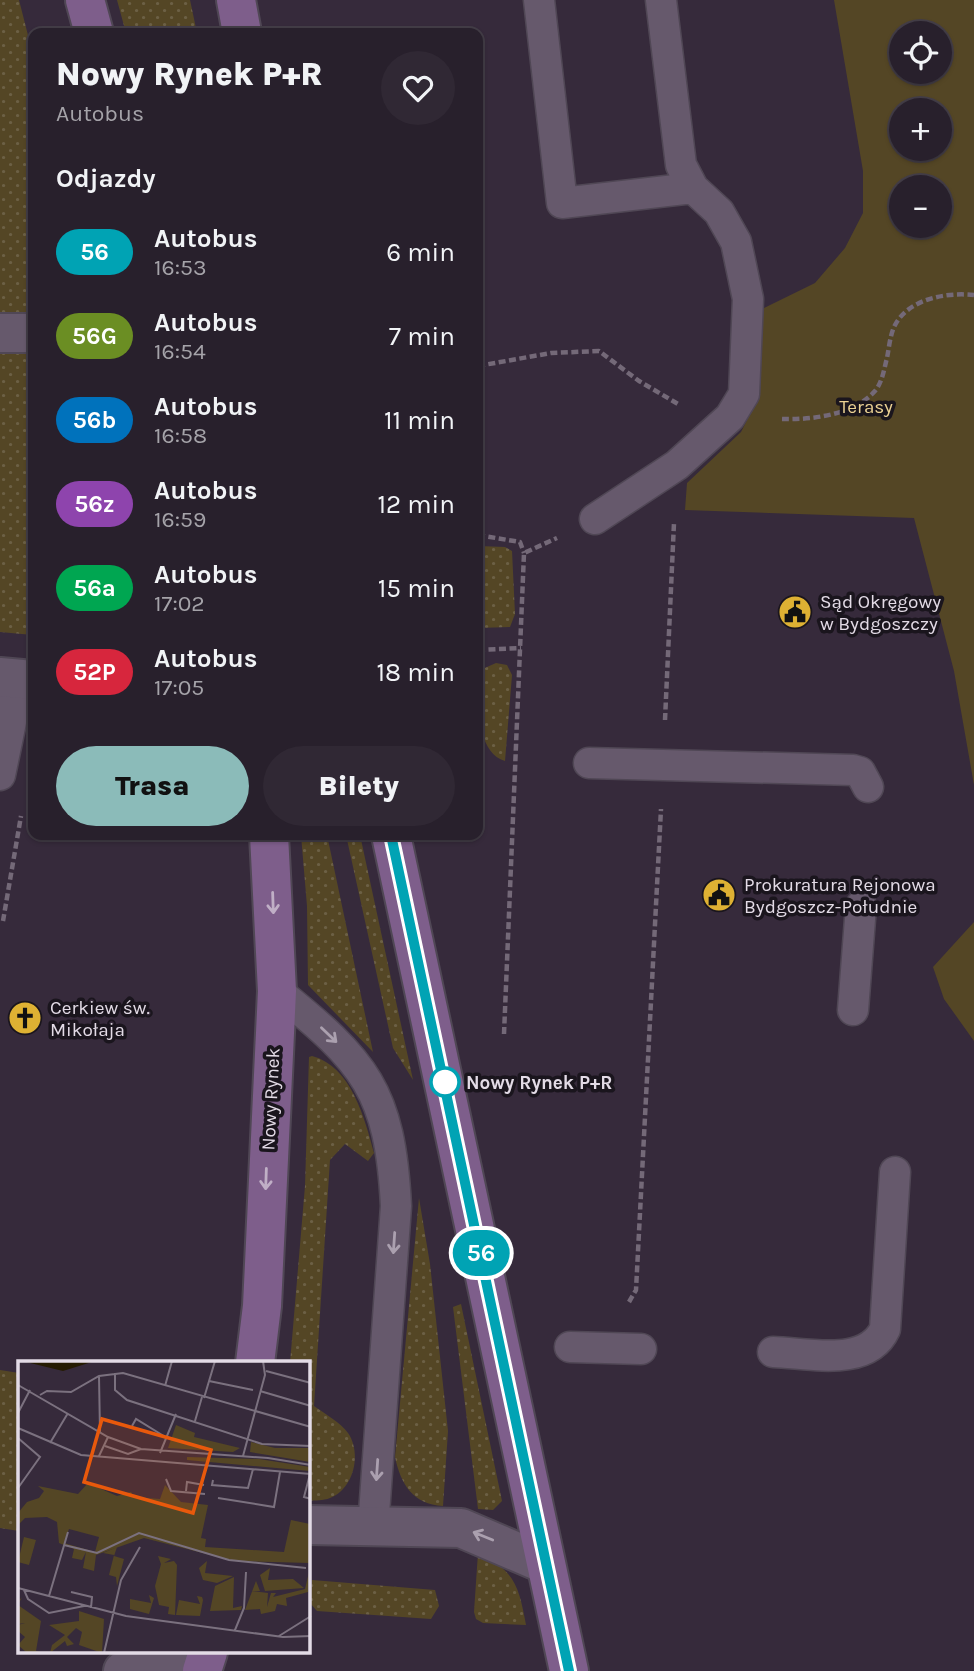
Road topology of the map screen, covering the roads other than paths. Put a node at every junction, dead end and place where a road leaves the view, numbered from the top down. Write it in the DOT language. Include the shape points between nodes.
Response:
graph roads {
  1 [pos="85,0"];
  2 [pos="236,0"];
  3 [pos="539,0"];
  4 [pos="661,0"];
  5 [pos="93,28"];
  6 [pos="241,28"];
  7 [pos="694,188"];
  8 [pos="28,332"];
  9 [pos="0,333"];
  10 [pos="595,519"];
  11 [pos="16,678"];
  12 [pos="589,764"];
  13 [pos="0,775"];
  14 [pos="868,786"];
  15 [pos="270,840"];
  16 [pos="392,840"];
  17 [pos="861,906"];
  18 [pos="277,991"];
  19 [pos="853,1010"];
  20 [pos="895,1172"];
  21 [pos="570,1347"];
  22 [pos="641,1349"];
  23 [pos="773,1352"];
  24 [pos="254,1361"];
  25 [pos="310,1525"];
  26 [pos="373,1528"];
  27 [pos="545,1564"];
  28 [pos="196,1654"];
  29 [pos="566,1654"];
  30 [pos="123,1671"];
  1 -- 5 [label="main road"];
  2 -- 6 [label="main road"];
  3 -- 7 [label="lane" via="562,203"];
  4 -- 7 [label="lane" via="681,165"];
  7 -- 10 [label="lane" via="719,212 736,242 746,281 744,394 730,417 677,466"];
  8 -- 9 [label="street"];
  11 -- 13 [label="lane"];
  12 -- 14 [label="lane" via="853,770 860,772"];
  15 -- 18 [label="main road, Nowy Rynek, one-way"];
  16 -- 27 [label="main road"];
  17 -- 19 [label="lane"];
  18 -- 24 [label="main road, Nowy Rynek, one-way"];
  18 -- 26 [label="lane, one-way" via="325,1030 370,1082 394,1159 396,1206"];
  20 -- 23 [label="lane" via="885,1329 879,1342 853,1355"];
  21 -- 22 [label="lane"];
  25 -- 26 [label="street"];
  27 -- 26 [label="street, one-way" via="461,1528"];
  27 -- 29 [label="main road"];
  28 -- 30 [label="street"];
}
